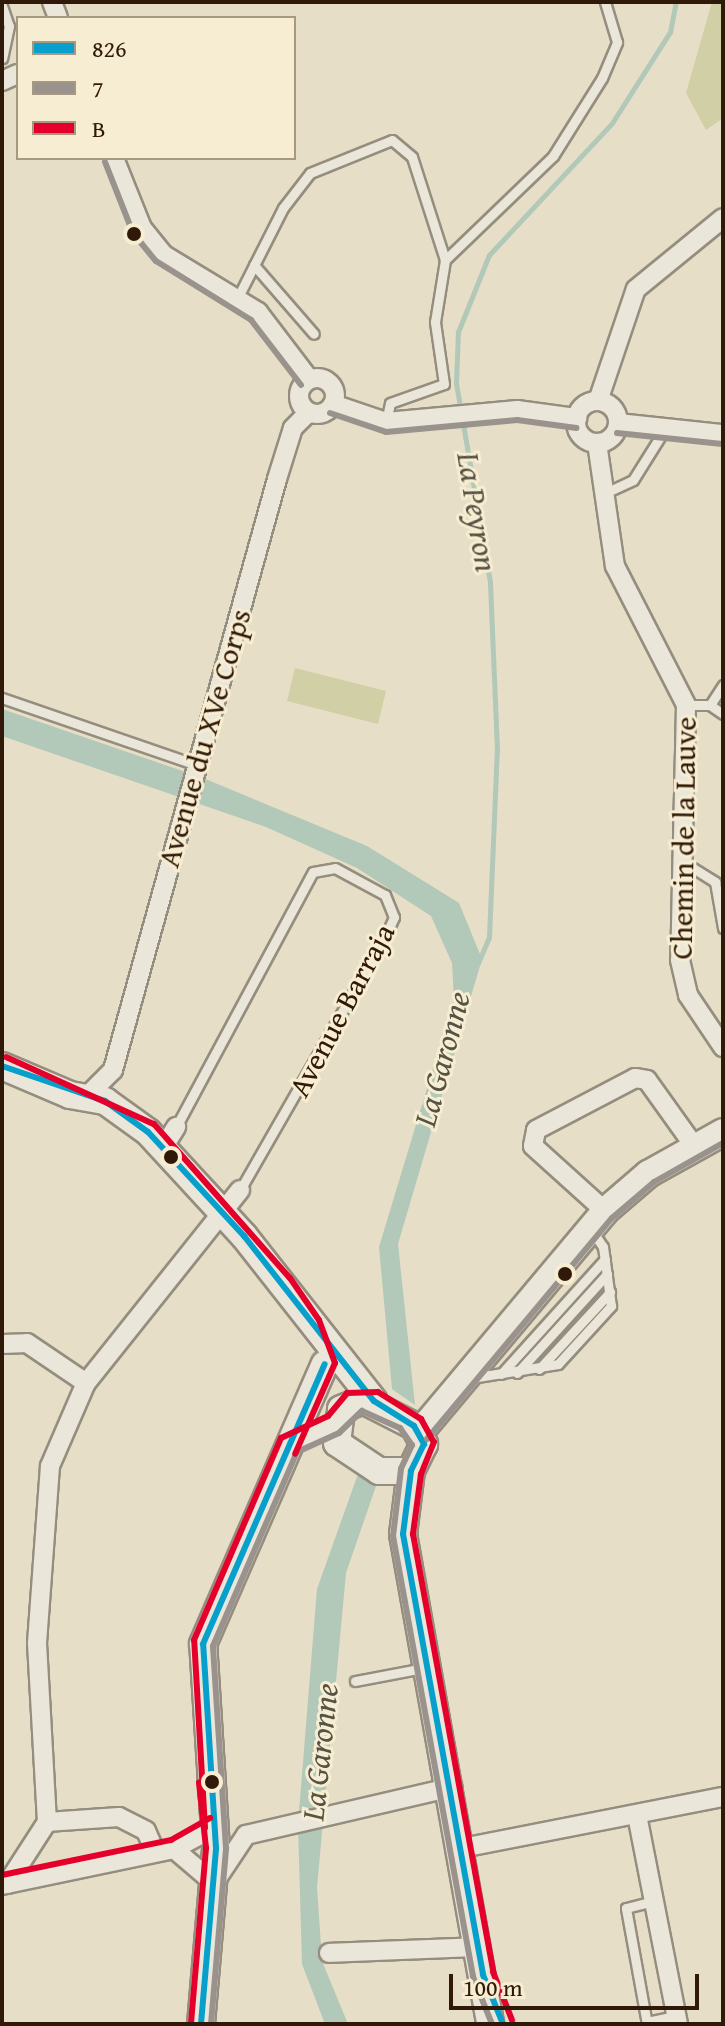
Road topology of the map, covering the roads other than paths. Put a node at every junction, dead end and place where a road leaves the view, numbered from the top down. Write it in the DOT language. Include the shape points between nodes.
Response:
graph roads {
  1 [pos="605,2"];
  2 [pos="2,6"];
  3 [pos="2,58"];
  4 [pos="115,160"];
  5 [pos="723,218"];
  6 [pos="445,260"];
  7 [pos="254,265"];
  8 [pos="237,299"];
  9 [pos="314,334"];
  10 [pos="309,379"];
  11 [pos="598,401"];
  12 [pos="333,404"];
  13 [pos="308,413"];
  14 [pos="577,418"];
  15 [pos="386,422"];
  16 [pos="618,423"];
  17 [pos="665,429"];
  18 [pos="723,434"];
  19 [pos="597,443"];
  20 [pos="603,494"];
  21 [pos="723,685"];
  22 [pos="2,698"];
  23 [pos="686,705"];
  24 [pos="710,705"];
  25 [pos="723,714"];
  26 [pos="196,769"];
  27 [pos="685,863"];
  28 [pos="723,928"];
  29 [pos="723,1047"];
  30 [pos="2,1066"];
  31 [pos="113,1070"];
  32 [pos="79,1098"];
  33 [pos="122,1111"];
  34 [pos="723,1132"];
  35 [pos="162,1136"];
  36 [pos="695,1147"];
  37 [pos="240,1190"];
  38 [pos="225,1215"];
  39 [pos="597,1219"];
  40 [pos="605,1259"];
  41 [pos="607,1274"];
  42 [pos="310,1324"];
  43 [pos="2,1344"];
  44 [pos="325,1364"];
  45 [pos="517,1373"];
  46 [pos="501,1374"];
  47 [pos="464,1378"];
  48 [pos="86,1383"];
  49 [pos="374,1401"];
  50 [pos="337,1417"];
  51 [pos="419,1433"];
  52 [pos="289,1444"];
  53 [pos="411,1471"];
  54 [pos="427,1667"];
  55 [pos="355,1681"];
  56 [pos="452,1787"];
  57 [pos="723,1797"];
  58 [pos="637,1815"];
  59 [pos="47,1822"];
  60 [pos="215,1827"];
  61 [pos="462,1848"];
  62 [pos="164,1850"];
  63 [pos="214,1883"];
  64 [pos="4,1884"];
  65 [pos="654,1901"];
  66 [pos="479,1947"];
  67 [pos="329,1953"];
  68 [pos="495,2018"];
  69 [pos="677,2020"];
  70 [pos="647,2023"];
  71 [pos="201,2024"];
  1 -- 6 [label="lane" via="617,42 602,78 553,156"];
  2 -- 3 [label="lane" via="9,26"];
  4 -- 8 [label="street" via="142,228 164,255"];
  5 -- 11 [label="street" via="636,289"];
  6 -- 7 [label="lane" via="412,157 392,140 310,173"];
  6 -- 15 [label="lane" via="435,322 444,384 390,403"];
  7 -- 8 [label="lane"];
  7 -- 9 [label="lane"];
  8 -- 10 [label="street" via="276,330"];
  10 -- 12 [label="street" via="329,383"];
  10 -- 13 [label="street" via="298,396"];
  11 -- 14 [label="street"];
  11 -- 16 [label="street" via="610,406"];
  12 -- 13 [label="street"];
  12 -- 15 [label="street"];
  13 -- 26 [label="street, Avenue du XVe Corps" via="293,428"];
  14 -- 15 [label="street" via="517,410"];
  14 -- 19 [label="street" via="581,435"];
  16 -- 17 [label="street"];
  16 -- 19 [label="street" via="614,435"];
  17 -- 18 [label="street"];
  17 -- 20 [label="lane" via="633,480"];
  19 -- 20 [label="street, Chemin de la Lauve"];
  20 -- 23 [label="street, Chemin de la Lauve" via="615,566"];
  21 -- 24 [label="lane"];
  22 -- 26 [label="lane"];
  23 -- 24 [label="lane"];
  23 -- 27 [label="street, Chemin de la Lauve"];
  24 -- 25 [label="lane"];
  26 -- 31 [label="street, Avenue du XVe Corps"];
  27 -- 28 [label="lane" via="715,882"];
  27 -- 29 [label="street, Chemin de la Lauve" via="683,978"];
  30 -- 32 [label="main road"];
  31 -- 32 [label="street, Avenue du XVe Corps"];
  31 -- 33 [label="street, Avenue du XVe Corps"];
  32 -- 33 [label="main road"];
  32 -- 35 [label="main road"];
  33 -- 35 [label="main road"];
  34 -- 36 [label="main road"];
  35 -- 37 [label="lane, Avenue Barraja" via="313,872 335,868 385,895 394,917 386,935"];
  35 -- 38 [label="main road"];
  36 -- 39 [label="main road"];
  36 -- 39 [label="street" via="647,1080 635,1078 536,1130 533,1146"];
  37 -- 38 [label="street, Avenue Barraja"];
  38 -- 42 [label="main road"];
  38 -- 48 [label="street, Avenue Barraja"];
  39 -- 40 [label="lane"];
  39 -- 47 [label="main road"];
  40 -- 41 [label="lane"];
  40 -- 46 [label="lane"];
  41 -- 45 [label="lane"];
  41 -- 45 [label="lane" via="611,1306 575,1348 539,1369"];
  42 -- 44 [label="main road"];
  42 -- 49 [label="main road"];
  43 -- 48 [label="street" via="27,1343"];
  44 -- 50 [label="main road"];
  44 -- 52 [label="main road"];
  45 -- 46 [label="lane"];
  46 -- 47 [label="lane"];
  47 -- 51 [label="main road" via="435,1422"];
  48 -- 59 [label="street, Avenue Barraja" via="50,1466 37,1643"];
  49 -- 50 [label="main road"];
  49 -- 51 [label="main road"];
  50 -- 52 [label="street"];
  50 -- 53 [label="main road" via="337,1443 358,1460 389,1473"];
  51 -- 53 [label="main road" via="422,1455"];
  52 -- 60 [label="main road" via="203,1644 199,1667"];
  53 -- 54 [label="main road" via="403,1534"];
  54 -- 55 [label="lane"];
  54 -- 56 [label="main road"];
  56 -- 61 [label="main road"];
  56 -- 63 [label="street" via="246,1835"];
  57 -- 58 [label="street"];
  58 -- 61 [label="street"];
  58 -- 65 [label="street"];
  59 -- 62 [label="street" via="119,1817 146,1831"];
  59 -- 64 [label="street"];
  60 -- 62 [label="street"];
  60 -- 63 [label="main road"];
  61 -- 66 [label="main road"];
  62 -- 63 [label="street"];
  62 -- 64 [label="street"];
  63 -- 71 [label="main road"];
  65 -- 69 [label="street"];
  65 -- 70 [label="lane" via="626,1908"];
  66 -- 67 [label="street"];
  66 -- 68 [label="main road"];
  69 -- 70 [label="lane"];
}
